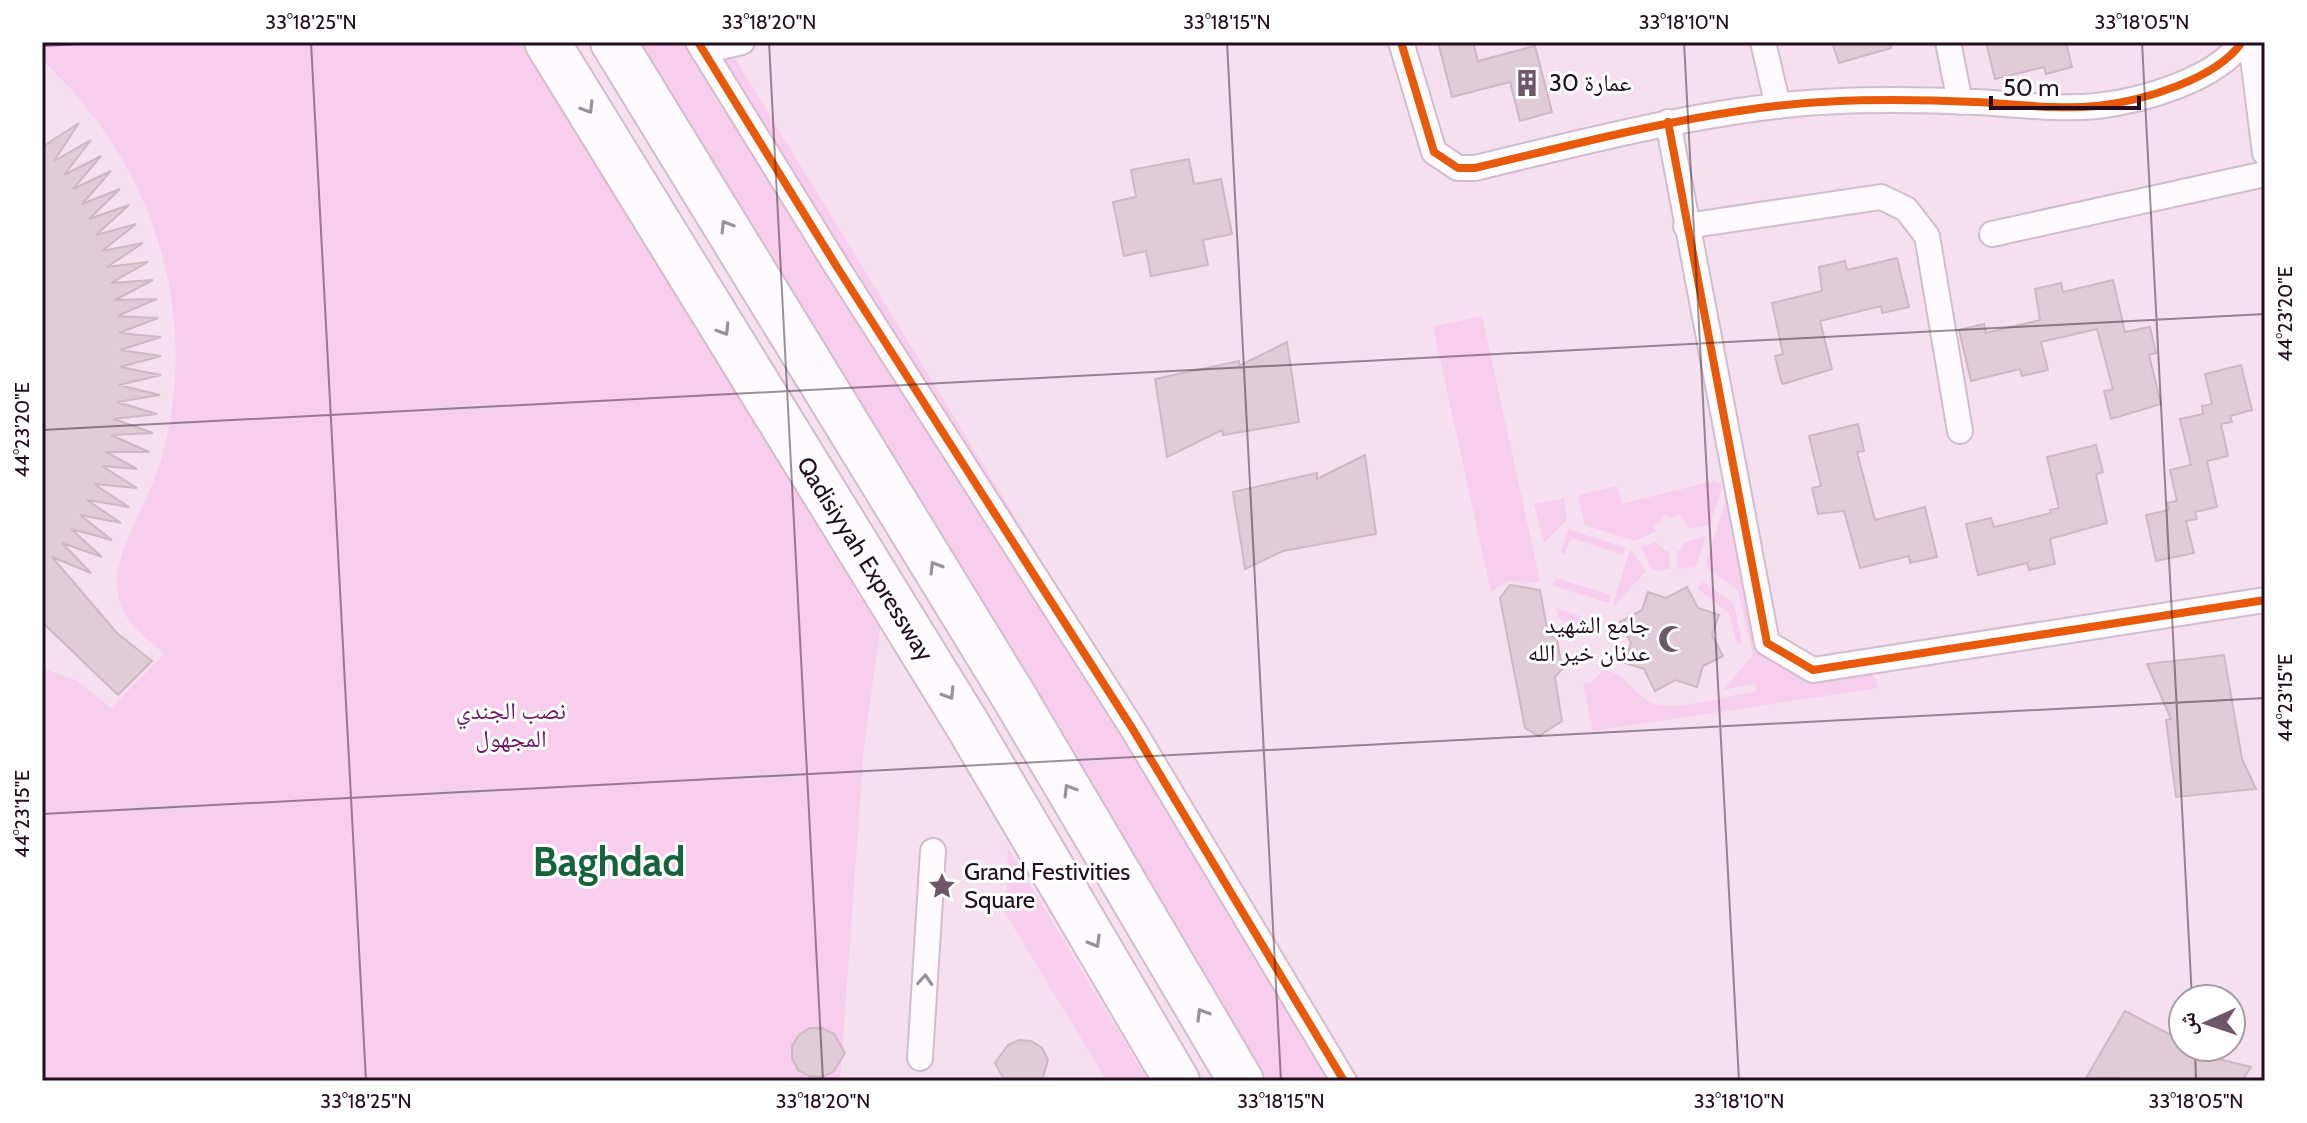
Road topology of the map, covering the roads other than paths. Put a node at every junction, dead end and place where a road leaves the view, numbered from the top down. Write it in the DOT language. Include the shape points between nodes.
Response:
graph roads {
  1 [pos="547,42"];
  2 [pos="613,42"];
  3 [pos="742,42"];
  4 [pos="1401,42"];
  5 [pos="1763,42"];
  6 [pos="1948,42"];
  7 [pos="2242,42"];
  8 [pos="2251,42"];
  9 [pos="701,46"];
  10 [pos="1960,102"];
  11 [pos="1778,106"];
  12 [pos="1668,122"];
  13 [pos="2265,153"];
  14 [pos="2265,174"];
  15 [pos="1686,226"];
  16 [pos="1992,234"];
  17 [pos="1960,431"];
  18 [pos="2265,600"];
  19 [pos="933,851"];
  20 [pos="919,1066"];
  21 [pos="1177,1081"];
  22 [pos="1241,1081"];
  23 [pos="1344,1081"];
  1 -- 21 [label="highway, Qadisiyyah Expressway, one-way" via="967,724"];
  22 -- 2 [label="highway, one-way" via="1013,695"];
  3 -- 9 [label="street"];
  4 -- 12 [label="street" via="1434,152 1458,168"];
  5 -- 11 [label="street"];
  6 -- 10 [label="street"];
  7 -- 10 [label="street" via="2220,66 2134,99 2095,106"];
  8 -- 13 [label="street"];
  9 -- 23 [label="street" via="1132,728"];
  10 -- 11 [label="street"];
  11 -- 12 [label="street"];
  12 -- 15 [label="street"];
  14 -- 16 [label="street"];
  15 -- 17 [label="street" via="1881,197 1906,209 1927,236"];
  15 -- 18 [label="street" via="1767,643 1813,670"];
  20 -- 19 [label="street, one-way"];
}
